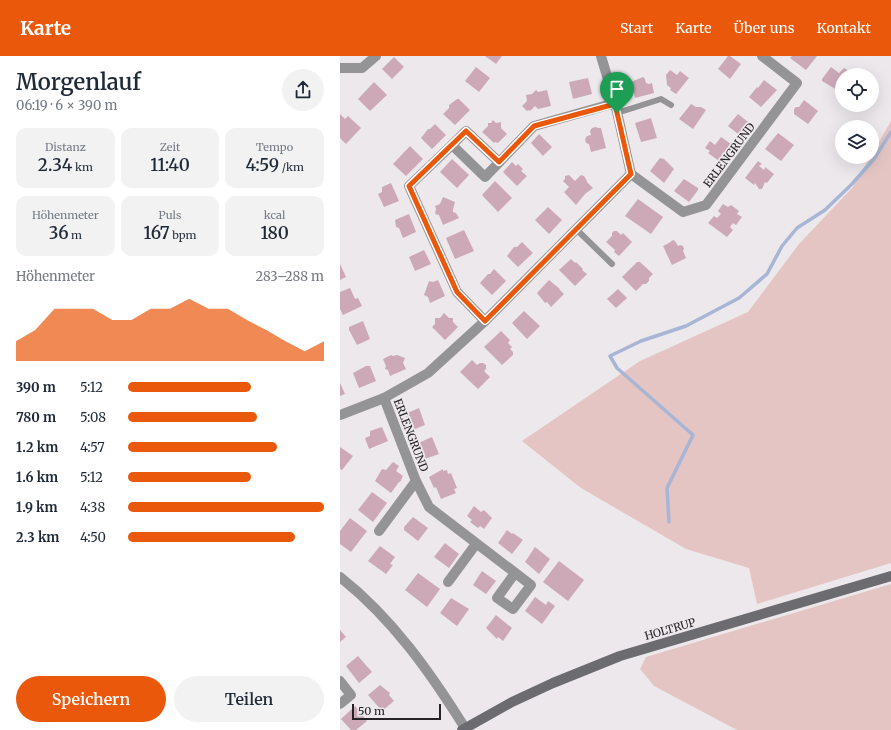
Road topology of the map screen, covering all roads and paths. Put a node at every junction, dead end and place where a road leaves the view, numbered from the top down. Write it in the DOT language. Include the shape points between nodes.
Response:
graph roads {
  1 [pos="376,56"];
  2 [pos="601,56"];
  3 [pos="762,56"];
  4 [pos="340,68"];
  5 [pos="672,105"];
  6 [pos="616,108"];
  7 [pos="452,145"];
  8 [pos="499,162"];
  9 [pos="631,174"];
  10 [pos="576,229"];
  11 [pos="612,264"];
  12 [pos="485,321"];
  13 [pos="384,398"];
  14 [pos="340,415"];
  15 [pos="416,481"];
  16 [pos="379,531"];
  17 [pos="476,544"];
  18 [pos="515,573"];
  19 [pos="891,576"];
  20 [pos="340,577"];
  21 [pos="448,582"];
  22 [pos="340,681"];
  23 [pos="340,704"];
  24 [pos="463,729"];
  1 -- 4 [label="street" via="362,68"];
  2 -- 6 [label="street"];
  3 -- 9 [label="street, ERLENGRUND" via="797,83 706,205 683,212"];
  5 -- 6 [label="lane" via="661,99"];
  6 -- 8 [label="street" via="534,126"];
  6 -- 9 [label="street"];
  7 -- 8 [label="street" via="466,131"];
  7 -- 8 [label="street" via="486,177"];
  7 -- 12 [label="street" via="409,186 457,292"];
  9 -- 10 [label="street, ERLENGRUND"];
  10 -- 11 [label="lane"];
  10 -- 12 [label="street, ERLENGRUND"];
  12 -- 13 [label="street, ERLENGRUND" via="428,373"];
  13 -- 14 [label="street, ERLENGRUND"];
  13 -- 15 [label="street, ERLENGRUND"];
  15 -- 16 [label="street, ERLENGRUND"];
  15 -- 17 [label="street, ERLENGRUND" via="429,507"];
  17 -- 18 [label="street, ERLENGRUND"];
  17 -- 21 [label="street"];
  19 -- 24 [label="main road, HOLTRUP" via="620,656 525,695"];
  20 -- 24 [label="street" via="376,608 410,648 446,697"];
  22 -- 23 [label="street" via="351,695"];
}
